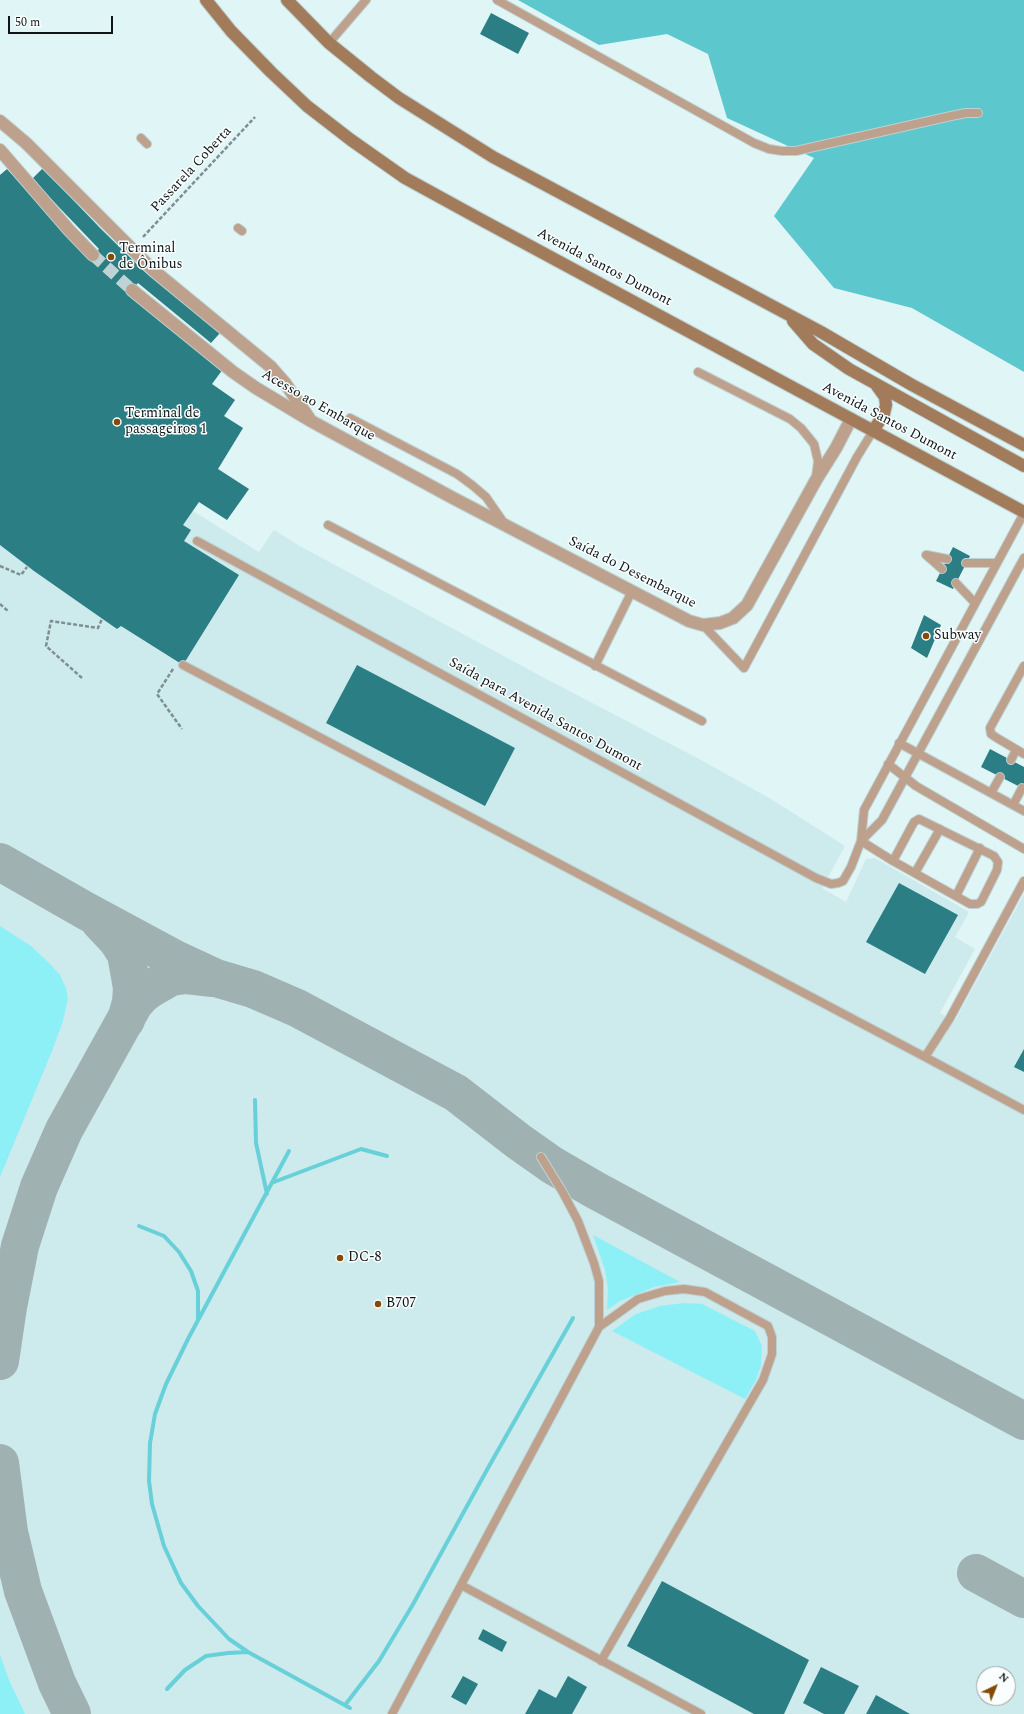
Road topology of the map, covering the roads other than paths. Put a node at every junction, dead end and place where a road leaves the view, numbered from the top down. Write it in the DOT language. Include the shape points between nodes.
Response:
graph roads {
  1 [pos="206,0"];
  2 [pos="287,0"];
  3 [pos="366,0"];
  4 [pos="497,0"];
  5 [pos="329,43"];
  6 [pos="978,113"];
  7 [pos="0,121"];
  8 [pos="0,150"];
  9 [pos="93,255"];
  10 [pos="132,290"];
  11 [pos="789,316"];
  12 [pos="698,372"];
  13 [pos="875,384"];
  14 [pos="350,418"];
  15 [pos="851,418"];
  16 [pos="311,421"];
  17 [pos="874,430"];
  18 [pos="1024,445"];
  19 [pos="1024,466"];
  20 [pos="816,480"];
  21 [pos="1024,512"];
  22 [pos="505,524"];
  23 [pos="328,525"];
  24 [pos="197,541"];
  25 [pos="1024,558"];
  26 [pos="947,559"];
  27 [pos="966,562"];
  28 [pos="997,563"];
  29 [pos="942,569"];
  30 [pos="956,583"];
  31 [pos="632,591"];
  32 [pos="975,603"];
  33 [pos="703,625"];
  34 [pos="183,665"];
  35 [pos="595,666"];
  36 [pos="1024,666"];
  37 [pos="702,721"];
  38 [pos="900,743"];
  39 [pos="1016,750"];
  40 [pos="918,753"];
  41 [pos="1024,754"];
  42 [pos="1011,760"];
  43 [pos="888,764"];
  44 [pos="1000,777"];
  45 [pos="905,779"];
  46 [pos="1022,788"];
  47 [pos="991,793"];
  48 [pos="1013,805"];
  49 [pos="1024,811"];
  50 [pos="940,829"];
  51 [pos="861,841"];
  52 [pos="980,848"];
  53 [pos="1024,849"];
  54 [pos="893,861"];
  55 [pos="915,873"];
  56 [pos="1024,881"];
  57 [pos="956,896"];
  58 [pos="925,1056"];
  59 [pos="1024,1110"];
  60 [pos="541,1157"];
  61 [pos="599,1327"];
  62 [pos="461,1585"];
  63 [pos="601,1661"];
  64 [pos="392,1714"];
  65 [pos="701,1714"];
  1 -- 15 [label="main road, Avenida Santos Dumont" via="271,72 307,106 405,178"];
  2 -- 5 [label="main road"];
  3 -- 5 [label="lane"];
  4 -- 6 [label="lane" via="769,149 796,151 951,116"];
  5 -- 11 [label="main road" via="399,98 493,157"];
  7 -- 16 [label="street" via="26,143 153,270 271,367"];
  8 -- 9 [label="street"];
  10 -- 16 [label="street, Acesso ao Embarque" via="233,372"];
  11 -- 13 [label="main road" via="813,344"];
  11 -- 18 [label="main road"];
  12 -- 20 [label="lane" via="790,419 801,428 814,444 818,461"];
  13 -- 17 [label="main road" via="885,397 886,405 884,414"];
  13 -- 19 [label="main road"];
  14 -- 22 [label="lane, Saída do Desembarque" via="457,474 486,498"];
  15 -- 17 [label="main road, Avenida Santos Dumont"];
  15 -- 20 [label="street, Saída do Desembarque"];
  16 -- 22 [label="street, Acesso ao Embarque"];
  17 -- 21 [label="main road, Avenida Santos Dumont"];
  17 -- 33 [label="lane" via="744,668"];
  20 -- 33 [label="street, Saída do Desembarque" via="747,605 733,618"];
  21 -- 28 [label="lane"];
  22 -- 31 [label="street, Saída do Desembarque"];
  23 -- 35 [label="lane"];
  24 -- 51 [label="lane, Saída para Avenida Santos Dumont" via="816,878 831,884 843,880"];
  25 -- 40 [label="lane"];
  26 -- 29 [label="lane" via="926,555"];
  27 -- 28 [label="lane"];
  28 -- 32 [label="lane"];
  30 -- 32 [label="lane"];
  31 -- 33 [label="street, Saída do Desembarque" via="689,621"];
  31 -- 35 [label="lane"];
  32 -- 38 [label="lane"];
  34 -- 58 [label="lane"];
  35 -- 37 [label="lane"];
  36 -- 39 [label="lane" via="990,728 991,734"];
  38 -- 40 [label="lane"];
  38 -- 43 [label="lane"];
  39 -- 41 [label="lane"];
  39 -- 42 [label="lane"];
  40 -- 45 [label="lane"];
  40 -- 47 [label="lane"];
  43 -- 45 [label="lane"];
  43 -- 51 [label="lane" via="864,810"];
  44 -- 47 [label="lane"];
  45 -- 51 [label="lane" via="882,820"];
  45 -- 53 [label="lane"];
  46 -- 48 [label="lane"];
  47 -- 48 [label="lane"];
  48 -- 49 [label="lane"];
  50 -- 52 [label="lane"];
  50 -- 54 [label="lane" via="919,820 914,822"];
  50 -- 55 [label="lane"];
  51 -- 54 [label="lane"];
  52 -- 57 [label="lane"];
  52 -- 57 [label="lane" via="994,856 998,862 997,870 981,902 970,904"];
  54 -- 55 [label="lane"];
  55 -- 57 [label="lane"];
  56 -- 58 [label="lane" via="950,1018"];
  58 -- 59 [label="lane"];
  60 -- 61 [label="lane" via="578,1221 594,1263 599,1281"];
  61 -- 62 [label="lane"];
  61 -- 63 [label="lane" via="638,1299 665,1291 684,1289 705,1292 768,1326 772,1337 772,1354 763,1380"];
  62 -- 63 [label="lane"];
  62 -- 64 [label="lane"];
  63 -- 65 [label="lane"];
}
